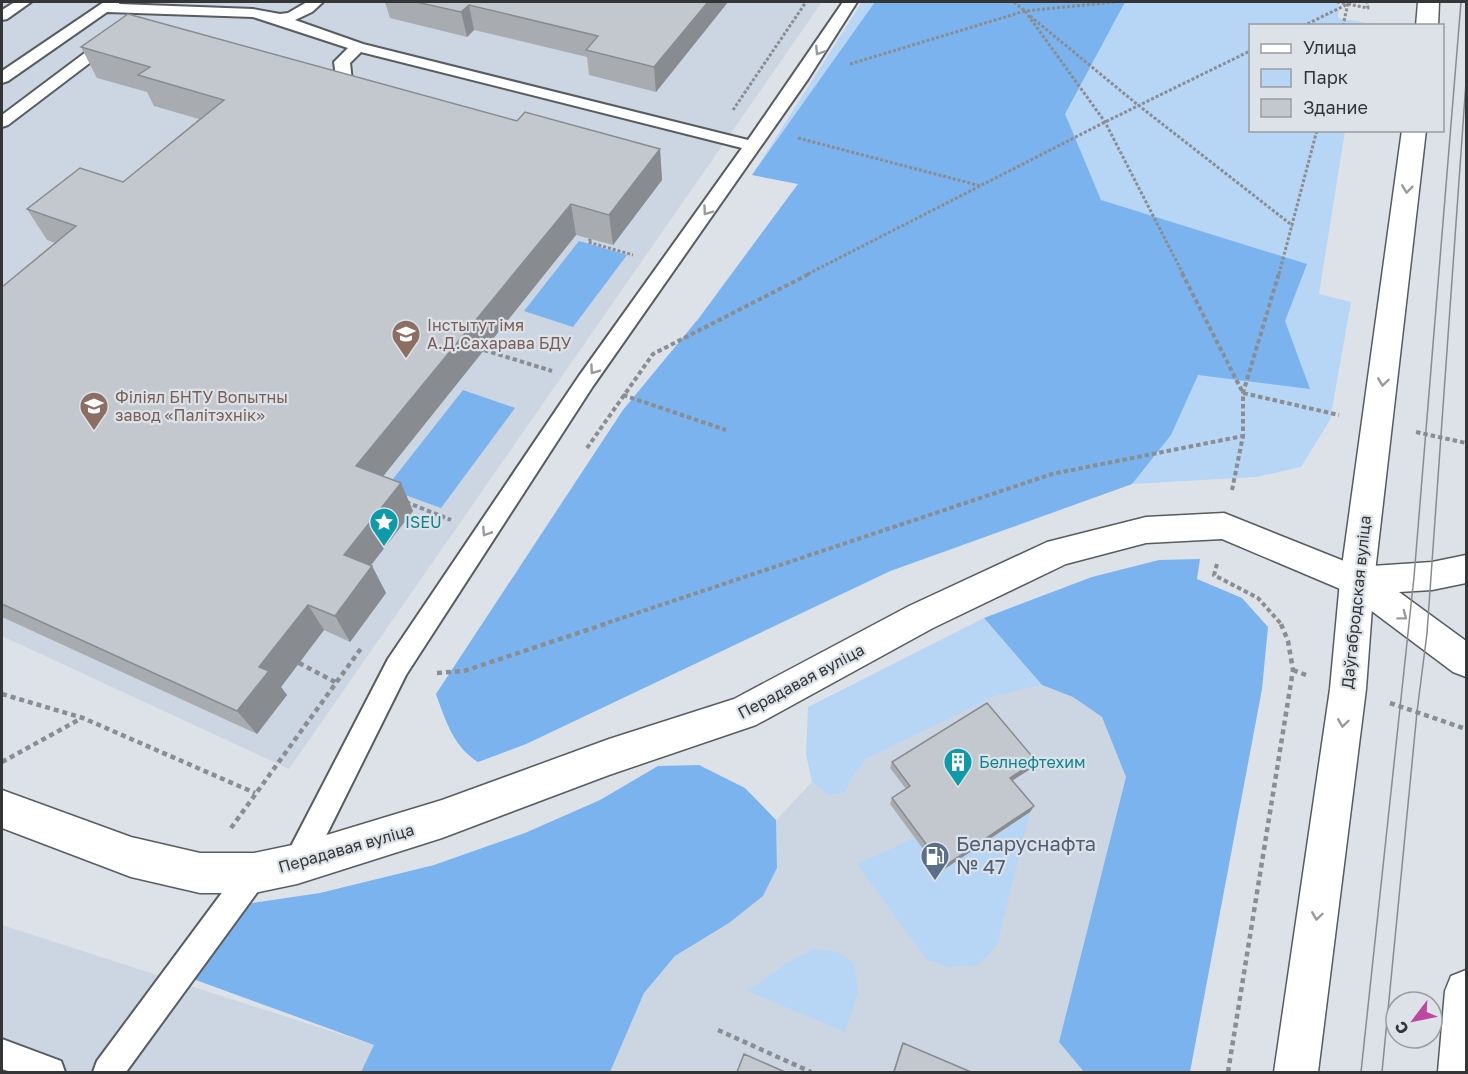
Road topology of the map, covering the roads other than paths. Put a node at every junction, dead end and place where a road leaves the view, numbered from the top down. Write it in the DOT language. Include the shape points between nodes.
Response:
graph roads {
  1 [pos="24,2"];
  2 [pos="230,2"];
  3 [pos="316,2"];
  4 [pos="850,2"];
  5 [pos="1429,2"];
  6 [pos="109,5"];
  7 [pos="153,10"];
  8 [pos="193,11"];
  9 [pos="2,16"];
  10 [pos="273,18"];
  11 [pos="1427,24"];
  12 [pos="358,47"];
  13 [pos="2,78"];
  14 [pos="379,94"];
  15 [pos="2,122"];
  16 [pos="1414,132"];
  17 [pos="753,146"];
  18 [pos="1467,569"];
  19 [pos="1357,581"];
  20 [pos="1467,661"];
  21 [pos="2,809"];
  22 [pos="297,864"];
  23 [pos="254,873"];
  24 [pos="1467,991"];
  25 [pos="2,1054"];
  26 [pos="50,1072"];
  27 [pos="108,1072"];
  28 [pos="1296,1072"];
  29 [pos="1460,1072"];
  1 -- 9 [label="lane"];
  2 -- 8 [label="lane"];
  3 -- 10 [label="lane" via="291,19"];
  4 -- 17 [label="lane, one-way"];
  5 -- 11 [label="main road"];
  6 -- 7 [label="lane"];
  6 -- 13 [label="lane"];
  7 -- 8 [label="lane"];
  7 -- 15 [label="lane"];
  8 -- 10 [label="lane" via="253,13"];
  10 -- 12 [label="lane"];
  12 -- 14 [label="lane" via="342,62 345,84"];
  12 -- 17 [label="lane"];
  16 -- 19 [label="main road, Даўгабродская вуліца, one-way"];
  17 -- 22 [label="lane, one-way" via="586,381 397,667"];
  18 -- 19 [label="main road" via="1432,576"];
  19 -- 20 [label="main road, Перадавая вуліца, one-way"];
  19 -- 22 [label="main road, Перадавая вуліца" via="1224,526 1146,530 1059,552 921,617 742,713 442,819"];
  19 -- 28 [label="main road, Даўгабродская вуліца, one-way" via="1348,689"];
  21 -- 23 [label="main road, Перадавая вуліца" via="131,857 200,873"];
  22 -- 23 [label="main road, Перадавая вуліца"];
  23 -- 27 [label="lane"];
  24 -- 29 [label="main road"];
  25 -- 26 [label="lane"];
}
